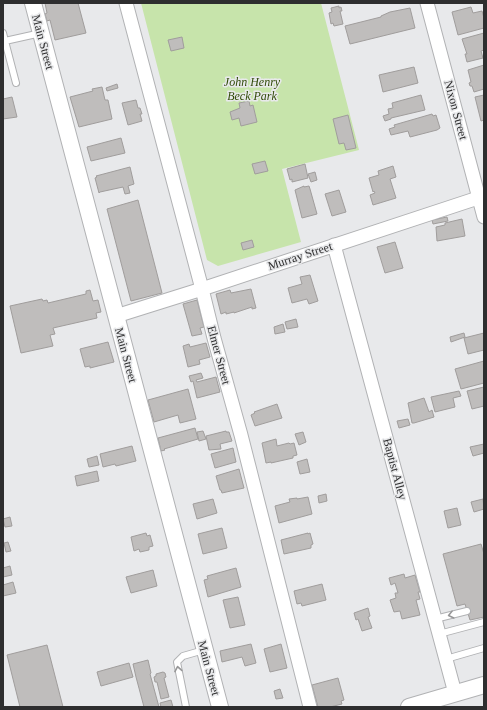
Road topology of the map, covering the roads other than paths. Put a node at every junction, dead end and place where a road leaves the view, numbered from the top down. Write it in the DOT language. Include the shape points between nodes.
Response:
graph roads {
  1 [pos="33,3"];
  2 [pos="126,3"];
  3 [pos="427,3"];
  4 [pos="41,32"];
  5 [pos="3,33"];
  6 [pos="5,41"];
  7 [pos="16,83"];
  8 [pos="481,196"];
  9 [pos="484,217"];
  10 [pos="334,245"];
  11 [pos="202,289"];
  12 [pos="116,316"];
  13 [pos="467,611"];
  14 [pos="435,619"];
  15 [pos="484,622"];
  16 [pos="439,634"];
  17 [pos="484,648"];
  18 [pos="204,650"];
  19 [pos="446,659"];
  20 [pos="484,685"];
  21 [pos="455,693"];
  22 [pos="186,707"];
  23 [pos="219,707"];
  24 [pos="310,707"];
  25 [pos="409,707"];
  1 -- 4 [label="street, Main Street"];
  2 -- 11 [label="street, Elmer Street"];
  3 -- 8 [label="street, Nixon Street"];
  4 -- 6 [label="lane"];
  4 -- 12 [label="street, Main Street"];
  5 -- 6 [label="lane"];
  6 -- 7 [label="lane"];
  8 -- 9 [label="street, Nixon Street"];
  8 -- 10 [label="street, Murray Street"];
  10 -- 11 [label="street, Murray Street"];
  10 -- 14 [label="street, Baptist Alley"];
  11 -- 12 [label="street, Murray Street"];
  11 -- 24 [label="street, Elmer Street"];
  12 -- 18 [label="street, Main Street"];
  13 -- 14 [label="lane, one-way"];
  14 -- 16 [label="street, Baptist Alley"];
  15 -- 16 [label="lane"];
  16 -- 19 [label="street, Baptist Alley"];
  17 -- 19 [label="lane"];
  22 -- 18 [label="lane, one-way" via="177,662 183,656"];
  18 -- 23 [label="street, Main Street"];
  19 -- 21 [label="street, Baptist Alley"];
  20 -- 21 [label="street"];
  21 -- 25 [label="street"];
}
